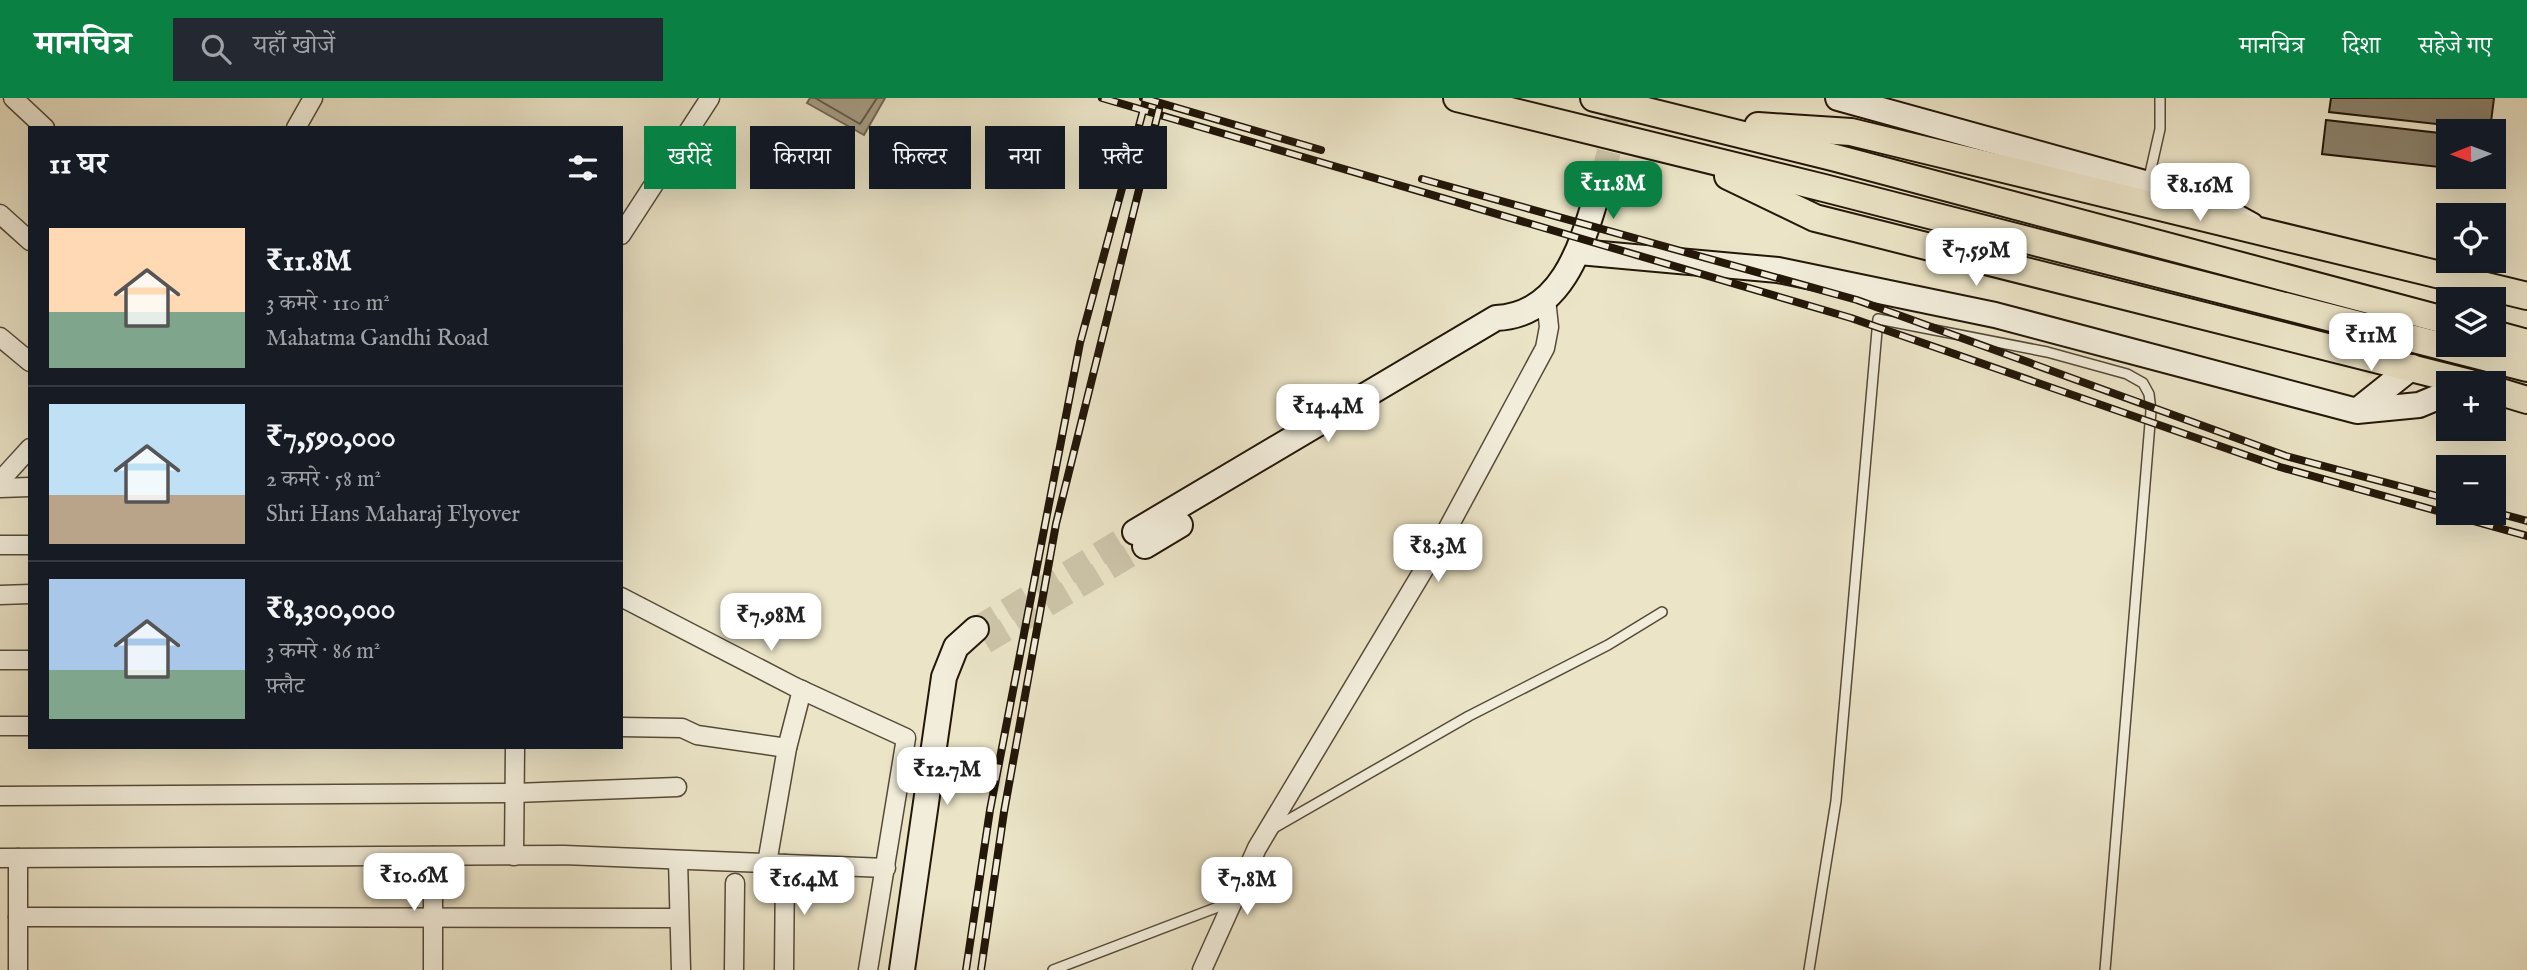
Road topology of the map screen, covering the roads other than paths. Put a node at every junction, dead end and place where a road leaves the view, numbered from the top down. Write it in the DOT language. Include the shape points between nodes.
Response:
graph roads {
  1 [pos="13,98"];
  2 [pos="313,98"];
  3 [pos="710,98"];
  4 [pos="1457,98"];
  5 [pos="1594,98"];
  6 [pos="1838,98"];
  7 [pos="2160,98"];
  8 [pos="1687,121"];
  9 [pos="43,126"];
  10 [pos="297,126"];
  11 [pos="1682,153"];
  12 [pos="1603,175"];
  13 [pos="2147,184"];
  14 [pos="0,214"];
  15 [pos="623,231"];
  16 [pos="2264,232"];
  17 [pos="28,239"];
  18 [pos="1578,252"];
  19 [pos="2527,296"];
  20 [pos="1546,299"];
  21 [pos="2436,318"];
  22 [pos="0,337"];
  23 [pos="2506,337"];
  24 [pos="2527,343"];
  25 [pos="28,360"];
  26 [pos="2412,368"];
  27 [pos="2527,368"];
  28 [pos="2436,374"];
  29 [pos="2506,394"];
  30 [pos="2436,398"];
  31 [pos="2527,400"];
  32 [pos="2357,411"];
  33 [pos="28,450"];
  34 [pos="0,481"];
  35 [pos="28,487"];
  36 [pos="0,488"];
  37 [pos="1140,539"];
  38 [pos="0,545"];
  39 [pos="28,545"];
  40 [pos="28,594"];
  41 [pos="0,595"];
  42 [pos="623,598"];
  43 [pos="1662,612"];
  44 [pos="0,660"];
  45 [pos="28,660"];
  46 [pos="802,690"];
  47 [pos="0,726"];
  48 [pos="28,726"];
  49 [pos="623,727"];
  50 [pos="787,748"];
  51 [pos="515,749"];
  52 [pos="677,787"];
  53 [pos="515,793"];
  54 [pos="0,796"];
  55 [pos="1267,832"];
  56 [pos="433,856"];
  57 [pos="514,856"];
  58 [pos="9,858"];
  59 [pos="678,860"];
  60 [pos="776,863"];
  61 [pos="886,868"];
  62 [pos="735,883"];
  63 [pos="1233,902"];
  64 [pos="18,917"];
  65 [pos="433,918"];
  66 [pos="680,918"];
  67 [pos="18,970"];
  68 [pos="433,970"];
  69 [pos="681,970"];
  70 [pos="734,970"];
  71 [pos="784,970"];
  72 [pos="868,970"];
  73 [pos="902,970"];
  74 [pos="917,970"];
  75 [pos="1053,970"];
  76 [pos="1202,970"];
  77 [pos="1809,970"];
  78 [pos="2105,970"];
  1 -- 9 [label="street"];
  2 -- 10 [label="street"];
  3 -- 15 [label="street"];
  4 -- 11 [label="main road"];
  5 -- 8 [label="main road"];
  6 -- 13 [label="street"];
  7 -- 13 [label="lane" via="2160,129"];
  8 -- 16 [label="main road" via="1851,132"];
  8 -- 21 [label="main road"];
  11 -- 26 [label="main road" via="1815,218"];
  11 -- 27 [label="main road"];
  12 -- 18 [label="street"];
  13 -- 16 [label="street" via="2211,203"];
  14 -- 17 [label="street"];
  16 -- 19 [label="main road"];
  18 -- 20 [label="street" via="1559,287"];
  18 -- 32 [label="street" via="1790,273 1995,315"];
  20 -- 37 [label="street" via="1510,318 1504,332"];
  20 -- 55 [label="street" via="1549,327 1545,348 1441,541"];
  22 -- 25 [label="street"];
  23 -- 24 [label="main road"];
  26 -- 28 [label="main road"];
  26 -- 32 [label="street"];
  29 -- 31 [label="main road"];
  30 -- 32 [label="street" via="2419,405"];
  33 -- 34 [label="street"];
  35 -- 36 [label="street"];
  38 -- 39 [label="street"];
  40 -- 41 [label="street"];
  42 -- 46 [label="street"];
  43 -- 55 [label="lane"];
  44 -- 45 [label="street"];
  46 -- 50 [label="street"];
  46 -- 61 [label="street" via="906,738"];
  47 -- 48 [label="street"];
  49 -- 50 [label="street" via="682,728 696,735"];
  50 -- 60 [label="street"];
  51 -- 53 [label="street"];
  52 -- 53 [label="street"];
  53 -- 54 [label="street"];
  53 -- 57 [label="street"];
  55 -- 63 [label="street"];
  56 -- 57 [label="street"];
  56 -- 58 [label="street"];
  56 -- 65 [label="street"];
  57 -- 59 [label="street"];
  58 -- 64 [label="street"];
  59 -- 60 [label="street"];
  59 -- 66 [label="street"];
  60 -- 61 [label="street"];
  60 -- 71 [label="street"];
  61 -- 72 [label="street"];
  62 -- 70 [label="street"];
  63 -- 75 [label="lane"];
  63 -- 76 [label="street"];
  64 -- 65 [label="street"];
  64 -- 67 [label="street"];
  65 -- 66 [label="street"];
  65 -- 68 [label="street"];
  66 -- 69 [label="street"];
  73 -- 74 [label="street" via="940,698 956,647 981,636 957,678"];
  77 -- 78 [label="lane" via="1836,801 1878,319 2047,352 2127,374 2143,383 2149,394"];
}
